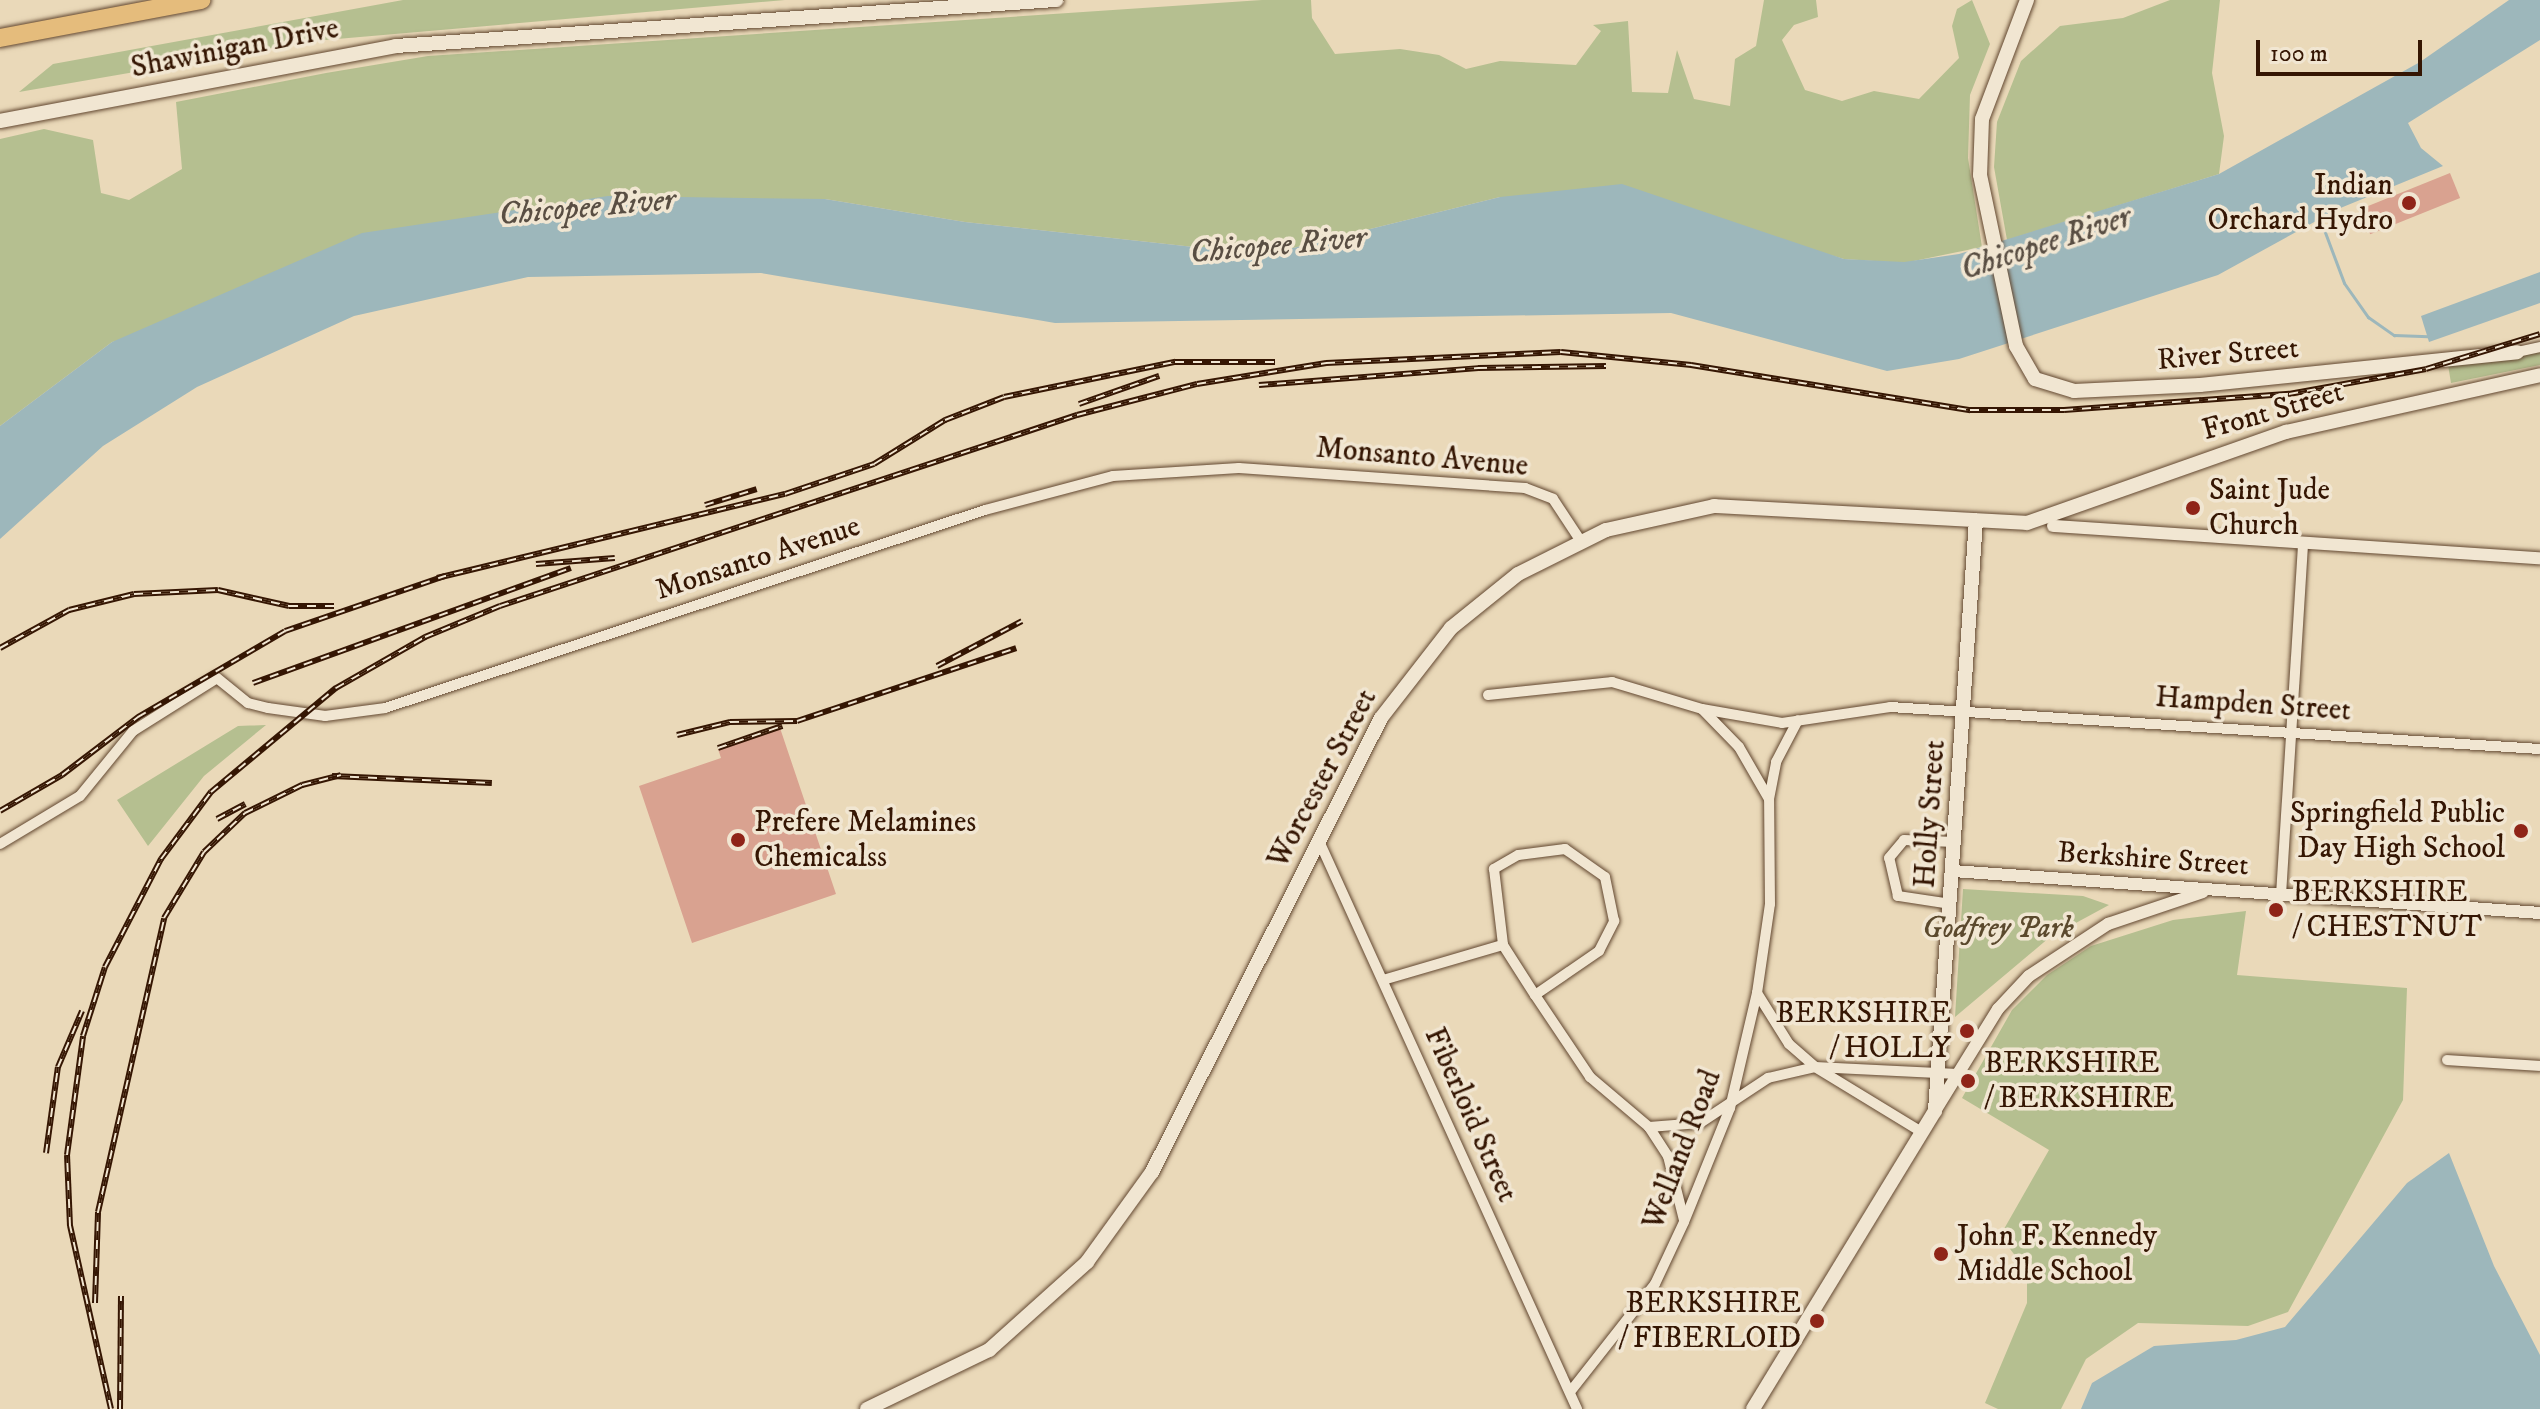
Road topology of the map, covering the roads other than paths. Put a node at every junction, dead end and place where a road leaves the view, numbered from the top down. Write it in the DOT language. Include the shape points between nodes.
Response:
graph roads {
  1 [pos="201,0"];
  2 [pos="1056,0"];
  3 [pos="2027,0"];
  4 [pos="0,38"];
  5 [pos="0,121"];
  6 [pos="2540,347"];
  7 [pos="2517,352"];
  8 [pos="2540,375"];
  9 [pos="1976,520"];
  10 [pos="2027,523"];
  11 [pos="2053,526"];
  12 [pos="1580,540"];
  13 [pos="2303,543"];
  14 [pos="2540,558"];
  15 [pos="1488,695"];
  16 [pos="1702,709"];
  17 [pos="1964,710"];
  18 [pos="1798,720"];
  19 [pos="2293,731"];
  20 [pos="2540,749"];
  21 [pos="1769,799"];
  22 [pos="1319,841"];
  23 [pos="1955,842"];
  24 [pos="0,844"];
  25 [pos="1953,871"];
  26 [pos="2210,890"];
  27 [pos="2281,895"];
  28 [pos="1951,904"];
  29 [pos="2540,913"];
  30 [pos="1503,945"];
  31 [pos="1383,980"];
  32 [pos="1757,993"];
  33 [pos="1535,995"];
  34 [pos="2447,1060"];
  35 [pos="2540,1066"];
  36 [pos="1815,1067"];
  37 [pos="1937,1073"];
  38 [pos="1958,1074"];
  39 [pos="1730,1108"];
  40 [pos="1935,1111"];
  41 [pos="1649,1127"];
  42 [pos="1920,1131"];
  43 [pos="1684,1222"];
  44 [pos="1570,1392"];
  45 [pos="867,1409"];
  46 [pos="1577,1409"];
  47 [pos="1753,1409"];
  1 -- 4 [label="highway"];
  2 -- 5 [label="main road, Shawinigan Drive" via="396,46"];
  3 -- 7 [label="main road, River Street" via="1982,119 1980,175 2016,346 2035,379 2074,391 2230,382"];
  6 -- 7 [label="street"];
  8 -- 10 [label="main road, Front Street" via="2286,432"];
  9 -- 10 [label="main road, Worcester Street"];
  9 -- 12 [label="main road, Worcester Street" via="1734,504 1644,518"];
  9 -- 17 [label="main road, Holly Street"];
  11 -- 13 [label="street"];
  12 -- 22 [label="main road, Worcester Street" via="1506,582 1437,643 1376,727"];
  12 -- 24 [label="street, Monsanto Avenue" via="1553,499 1525,488 1239,468 1113,476 985,510 385,708 325,716 268,708 248,703 217,678 133,731 80,796"];
  13 -- 14 [label="street"];
  13 -- 19 [label="street"];
  15 -- 16 [label="street, Hampden Street" via="1612,682"];
  16 -- 18 [label="street, Hampden Street"];
  16 -- 21 [label="street, Welland Road" via="1739,747"];
  17 -- 18 [label="street, Hampden Street" via="1890,707"];
  17 -- 19 [label="street, Hampden Street"];
  17 -- 23 [label="main road, Holly Street"];
  18 -- 21 [label="street, Welland Road" via="1776,762"];
  19 -- 20 [label="street, Hampden Street"];
  19 -- 27 [label="street"];
  21 -- 32 [label="street, Welland Road" via="1770,904"];
  22 -- 31 [label="street, Fiberloid Street"];
  22 -- 45 [label="main road, Worcester Street" via="1152,1172 1087,1262 989,1350"];
  23 -- 25 [label="main road, Holly Street"];
  23 -- 28 [label="street" via="1904,840 1889,858 1898,896"];
  25 -- 26 [label="street, Berkshire Street"];
  25 -- 28 [label="main road, Holly Street"];
  26 -- 27 [label="street, Berkshire Street"];
  26 -- 38 [label="street" via="2108,924 2061,952 1998,1009"];
  27 -- 29 [label="street, Berkshire Street"];
  28 -- 37 [label="main road, Holly Street"];
  30 -- 31 [label="street"];
  30 -- 33 [label="street"];
  30 -- 33 [label="street" via="1493,877 1503,861 1565,849 1589,860 1615,899 1614,921 1599,951"];
  31 -- 44 [label="street, Fiberloid Street"];
  32 -- 36 [label="street" via="1789,1044"];
  32 -- 39 [label="street, Welland Road"];
  33 -- 41 [label="street" via="1590,1077"];
  34 -- 35 [label="street"];
  36 -- 37 [label="street"];
  36 -- 39 [label="street" via="1768,1078"];
  36 -- 42 [label="street"];
  37 -- 38 [label="street"];
  37 -- 40 [label="main road, Holly Street"];
  38 -- 40 [label="street"];
  39 -- 41 [label="street" via="1682,1128"];
  39 -- 43 [label="street, Welland Road"];
  40 -- 42 [label="main road"];
  41 -- 43 [label="street" via="1668,1156"];
  42 -- 47 [label="main road"];
  43 -- 44 [label="street, Welland Road" via="1655,1284"];
  44 -- 46 [label="street, Fiberloid Street"];
}
